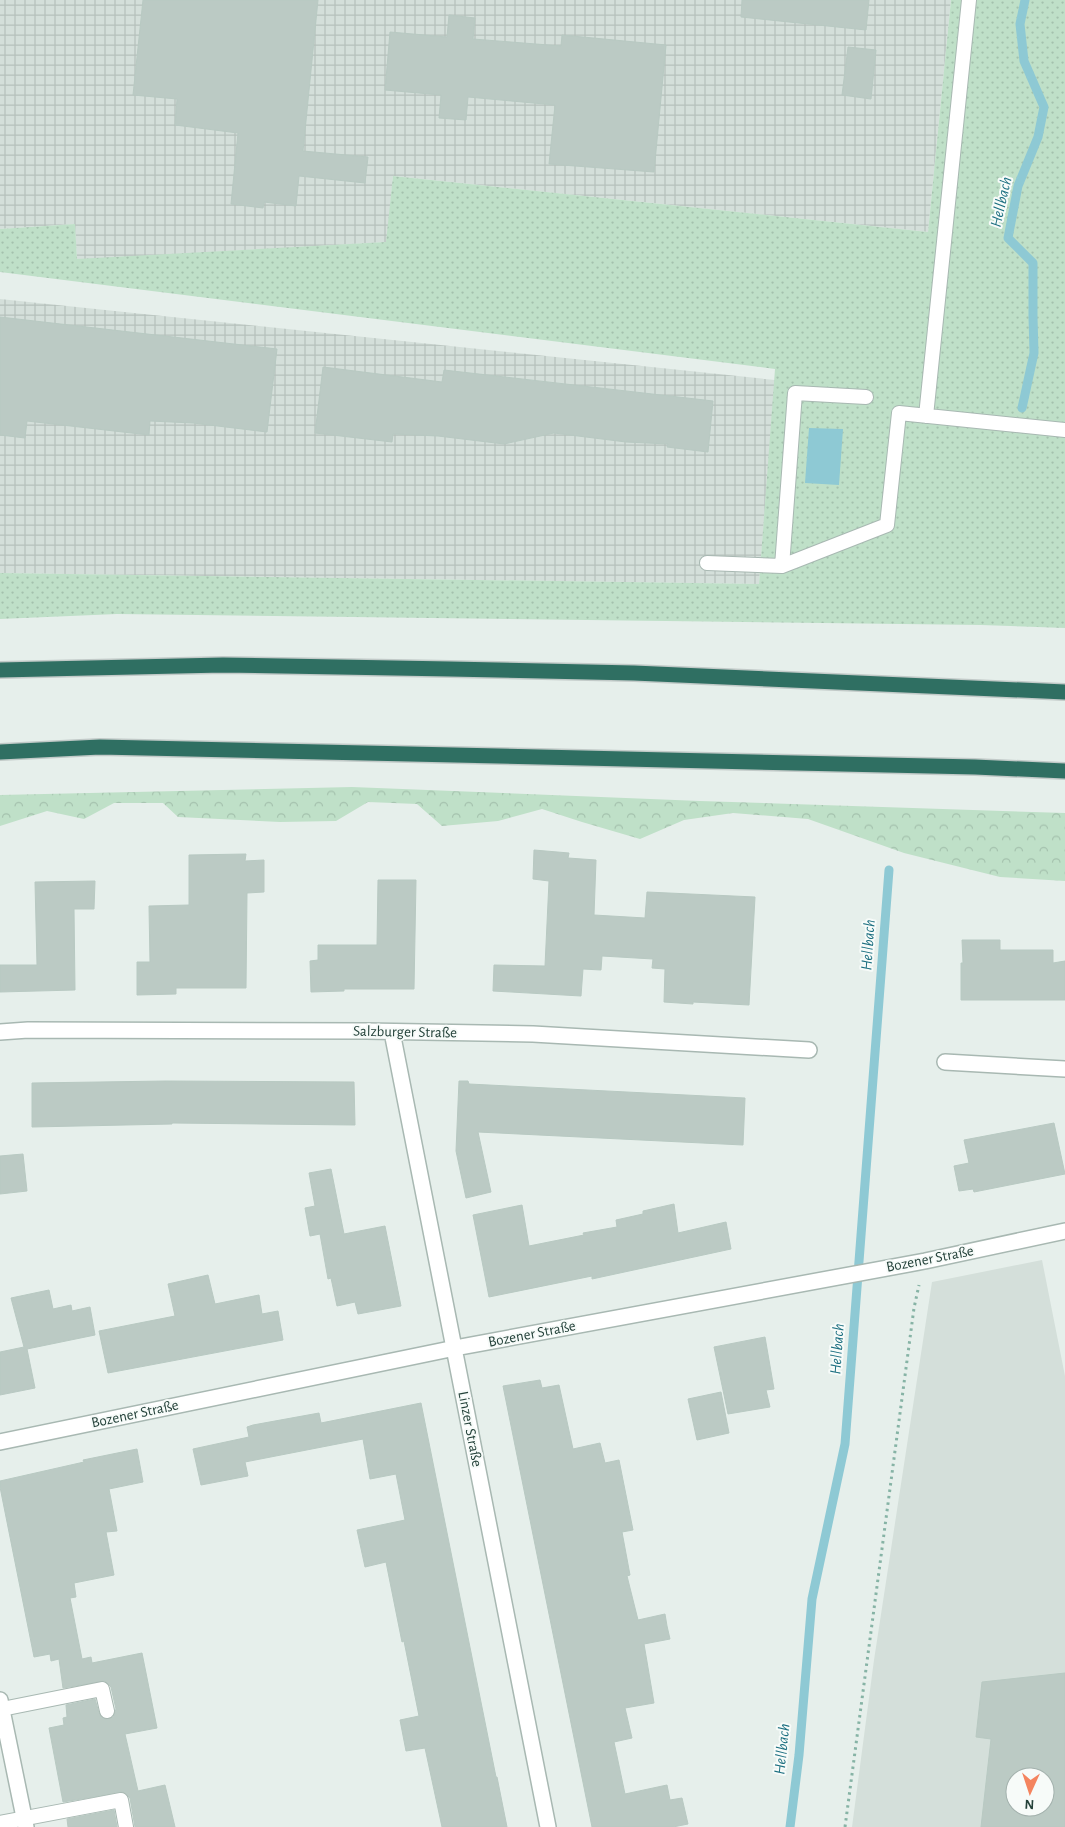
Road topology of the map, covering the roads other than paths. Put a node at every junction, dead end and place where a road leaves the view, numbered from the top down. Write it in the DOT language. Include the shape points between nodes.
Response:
graph roads {
  1 [pos="969,0"];
  2 [pos="866,397"];
  3 [pos="926,416"];
  4 [pos="1065,430"];
  5 [pos="707,564"];
  6 [pos="782,566"];
  7 [pos="0,670"];
  8 [pos="1065,692"];
  9 [pos="0,752"];
  10 [pos="1065,771"];
  11 [pos="0,1032"];
  12 [pos="392,1032"];
  13 [pos="809,1050"];
  14 [pos="945,1062"];
  15 [pos="1065,1069"];
  16 [pos="1065,1232"];
  17 [pos="455,1348"];
  18 [pos="0,1442"];
  19 [pos="1,1705"];
  20 [pos="107,1711"];
  21 [pos="0,1822"];
  22 [pos="25,1822"];
  23 [pos="126,1827"];
  24 [pos="548,1827"];
  1 -- 3 [label="lane"];
  2 -- 6 [label="lane" via="794,393"];
  3 -- 4 [label="lane"];
  3 -- 6 [label="lane" via="900,413 888,525"];
  5 -- 6 [label="lane"];
  7 -- 8 [label="highway" via="223,665 634,673"];
  9 -- 10 [label="highway" via="100,747"];
  11 -- 12 [label="street, Salzburger Straße"];
  12 -- 13 [label="street, Salzburger Straße" via="533,1034"];
  12 -- 17 [label="street, Linzer Straße"];
  14 -- 15 [label="street"];
  16 -- 17 [label="street, Bozener Straße"];
  17 -- 18 [label="street, Bozener Straße"];
  17 -- 24 [label="street, Linzer Straße"];
  19 -- 20 [label="lane" via="102,1689"];
  19 -- 22 [label="street"];
  21 -- 22 [label="lane"];
  22 -- 23 [label="lane" via="121,1800"];
}
